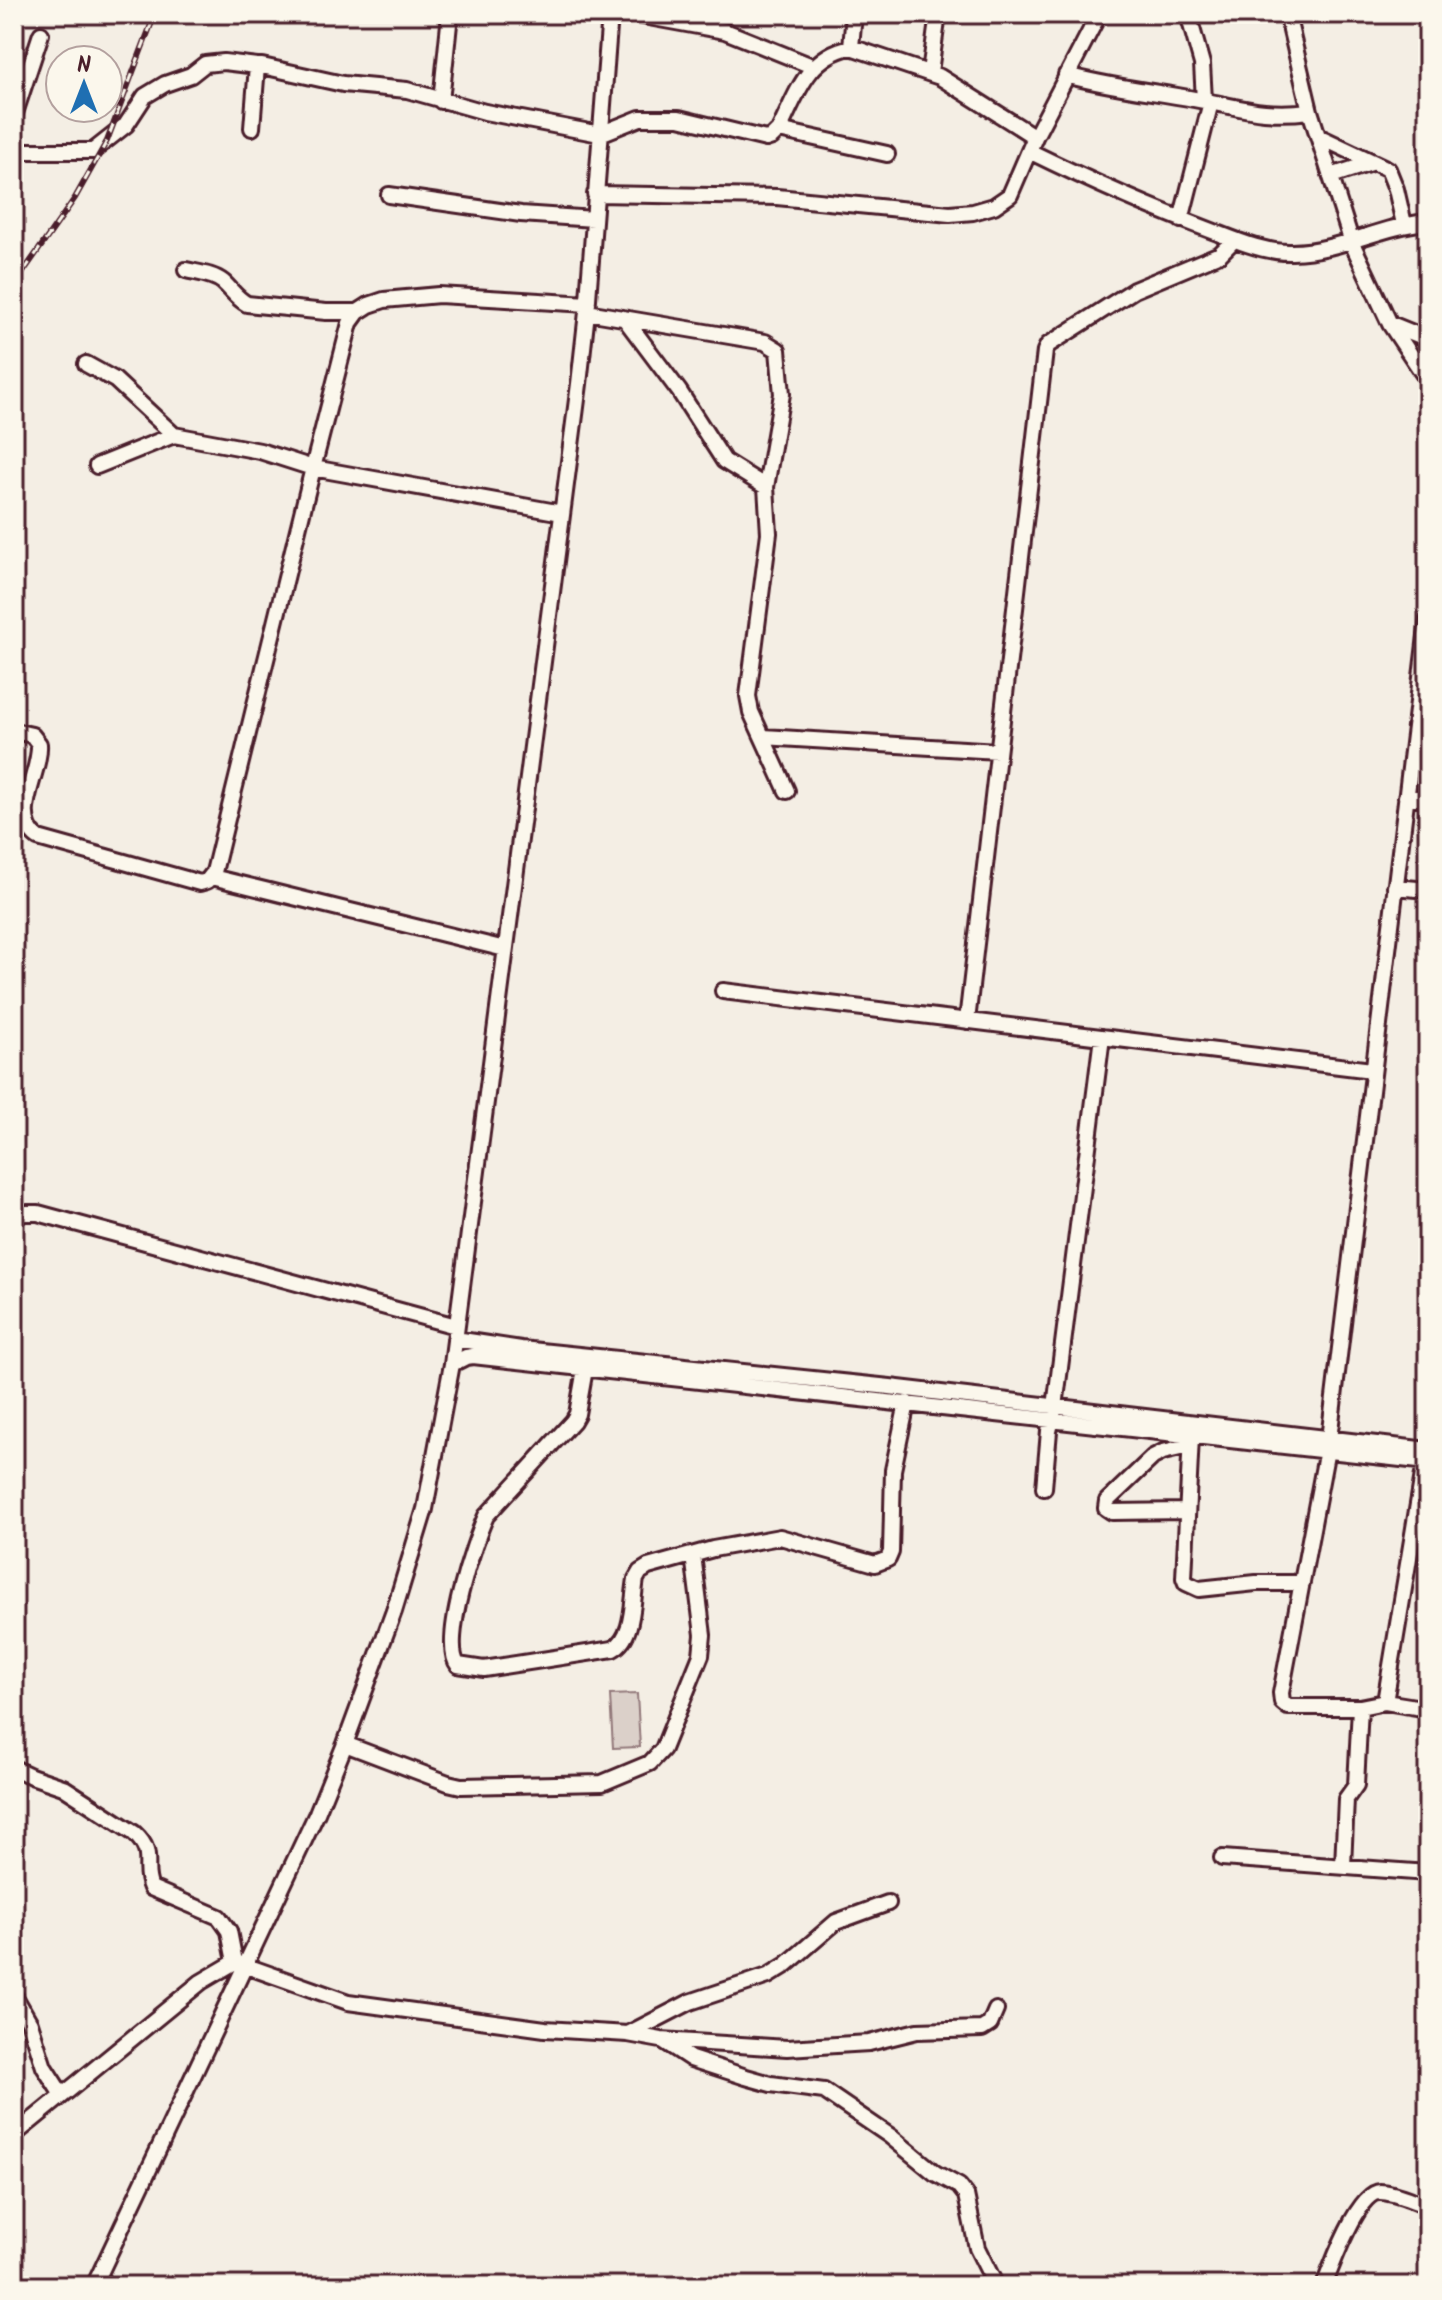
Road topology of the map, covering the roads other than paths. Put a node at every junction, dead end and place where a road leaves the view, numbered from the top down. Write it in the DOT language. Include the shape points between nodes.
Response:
graph roads {
  1 [pos="450,14"];
  2 [pos="610,14"];
  3 [pos="632,14"];
  4 [pos="854,14"];
  5 [pos="938,14"];
  6 [pos="1099,14"];
  7 [pos="1188,14"];
  8 [pos="1287,14"];
  9 [pos="41,34"];
  10 [pos="851,47"];
  11 [pos="257,66"];
  12 [pos="812,66"];
  13 [pos="930,72"];
  14 [pos="1066,75"];
  15 [pos="441,101"];
  16 [pos="1207,101"];
  17 [pos="1310,111"];
  18 [pos="14,116"];
  19 [pos="252,128"];
  20 [pos="779,130"];
  21 [pos="600,134"];
  22 [pos="1035,137"];
  23 [pos="1320,137"];
  24 [pos="14,151"];
  25 [pos="1029,151"];
  26 [pos="887,154"];
  27 [pos="1371,163"];
  28 [pos="1331,176"];
  29 [pos="595,194"];
  30 [pos="389,195"];
  31 [pos="594,219"];
  32 [pos="1181,220"];
  33 [pos="1428,222"];
  34 [pos="1404,224"];
  35 [pos="1234,240"];
  36 [pos="1352,243"];
  37 [pos="186,270"];
  38 [pos="587,308"];
  39 [pos="358,312"];
  40 [pos="625,319"];
  41 [pos="1390,324"];
  42 [pos="1427,338"];
  43 [pos="1413,356"];
  44 [pos="86,364"];
  45 [pos="1428,381"];
  46 [pos="174,435"];
  47 [pos="97,466"];
  48 [pos="313,468"];
  49 [pos="766,487"];
  50 [pos="562,513"];
  51 [pos="1428,619"];
  52 [pos="14,731"];
  53 [pos="1421,731"];
  54 [pos="763,737"];
  55 [pos="998,751"];
  56 [pos="787,791"];
  57 [pos="1406,797"];
  58 [pos="1428,799"];
  59 [pos="212,877"];
  60 [pos="1395,887"];
  61 [pos="1428,890"];
  62 [pos="505,949"];
  63 [pos="723,991"];
  64 [pos="967,1021"];
  65 [pos="1102,1037"];
  66 [pos="1372,1070"];
  67 [pos="14,1218"];
  68 [pos="455,1333"];
  69 [pos="452,1364"];
  70 [pos="585,1369"];
  71 [pos="907,1403"];
  72 [pos="1053,1413"];
  73 [pos="1190,1441"];
  74 [pos="1327,1445"];
  75 [pos="1427,1458"];
  76 [pos="1044,1488"];
  77 [pos="1186,1511"];
  78 [pos="693,1555"];
  79 [pos="1302,1583"];
  80 [pos="1385,1702"];
  81 [pos="1360,1707"];
  82 [pos="1428,1709"];
  83 [pos="345,1744"];
  84 [pos="14,1768"];
  85 [pos="1222,1858"];
  86 [pos="1343,1866"];
  87 [pos="1428,1873"];
  88 [pos="888,1903"];
  89 [pos="241,1963"];
  90 [pos="14,1995"];
  91 [pos="996,2010"];
  92 [pos="628,2034"];
  93 [pos="661,2040"];
  94 [pos="62,2095"];
  95 [pos="14,2135"];
  96 [pos="1428,2206"];
  97 [pos="993,2280"];
  98 [pos="94,2286"];
  99 [pos="1324,2286"];
  1 -- 15 [label="street"];
  2 -- 21 [label="street"];
  3 -- 12 [label="street" via="725,31"];
  4 -- 10 [label="street"];
  5 -- 13 [label="street"];
  6 -- 14 [label="street"];
  7 -- 16 [label="street"];
  8 -- 17 [label="street"];
  9 -- 18 [label="street"];
  10 -- 12 [label="street"];
  10 -- 13 [label="street"];
  11 -- 15 [label="street" via="343,84 407,90"];
  11 -- 19 [label="street"];
  11 -- 24 [label="street" via="205,64 165,84 145,96 126,125 93,151"];
  12 -- 20 [label="street"];
  13 -- 22 [label="street"];
  14 -- 16 [label="street" via="1114,88"];
  14 -- 22 [label="street"];
  15 -- 21 [label="street"];
  16 -- 17 [label="street" via="1259,113"];
  16 -- 32 [label="street"];
  17 -- 23 [label="street"];
  20 -- 21 [label="street" via="766,139 679,118 650,118"];
  20 -- 26 [label="street"];
  21 -- 29 [label="street"];
  22 -- 25 [label="street"];
  23 -- 27 [label="street"];
  23 -- 28 [label="street"];
  25 -- 29 [label="street" via="1010,195 973,212 777,197"];
  25 -- 32 [label="street"];
  27 -- 28 [label="street"];
  27 -- 34 [label="street" via="1388,169"];
  28 -- 36 [label="street"];
  29 -- 31 [label="street"];
  30 -- 31 [label="street"];
  31 -- 38 [label="street"];
  32 -- 35 [label="street"];
  33 -- 34 [label="street"];
  34 -- 36 [label="street"];
  35 -- 36 [label="street" via="1288,252"];
  35 -- 55 [label="street" via="1220,254 1134,290 1045,351"];
  36 -- 41 [label="street"];
  37 -- 39 [label="street" via="215,277 247,304"];
  38 -- 39 [label="street" via="439,295 384,300"];
  38 -- 40 [label="street"];
  38 -- 50 [label="street"];
  39 -- 48 [label="street" via="350,323"];
  40 -- 49 [label="street" via="724,461"];
  40 -- 49 [label="street" via="765,342 778,350 782,394"];
  41 -- 42 [label="street"];
  41 -- 43 [label="street"];
  42 -- 43 [label="street"];
  43 -- 45 [label="street"];
  44 -- 46 [label="street" via="110,376"];
  46 -- 47 [label="street"];
  46 -- 48 [label="street" via="260,451"];
  48 -- 50 [label="street"];
  48 -- 59 [label="street"];
  49 -- 54 [label="street" via="769,533 748,696"];
  50 -- 62 [label="street"];
  51 -- 53 [label="street"];
  52 -- 59 [label="street" via="32,735 39,744 25,814 25,823 38,838 200,883"];
  53 -- 57 [label="street"];
  54 -- 55 [label="street"];
  54 -- 56 [label="street"];
  55 -- 64 [label="street"];
  57 -- 58 [label="street"];
  57 -- 60 [label="street"];
  59 -- 62 [label="street"];
  60 -- 61 [label="street"];
  60 -- 66 [label="street"];
  62 -- 68 [label="street"];
  63 -- 64 [label="street"];
  64 -- 65 [label="street"];
  65 -- 66 [label="street"];
  65 -- 72 [label="street"];
  66 -- 74 [label="street"];
  67 -- 68 [label="street" via="38,1213"];
  68 -- 69 [label="street"];
  68 -- 72 [label="street" via="521,1349"];
  69 -- 70 [label="street" via="473,1356"];
  69 -- 83 [label="street" via="425,1509"];
  70 -- 71 [label="street"];
  70 -- 78 [label="street" via="573,1421 486,1516 478,1533 459,1600 453,1659 467,1669 484,1669 613,1649 627,1631 640,1572"];
  71 -- 72 [label="street"];
  71 -- 78 [label="street" via="893,1470 888,1559 875,1564 780,1537"];
  72 -- 73 [label="street"];
  72 -- 74 [label="street"];
  72 -- 76 [label="street"];
  73 -- 74 [label="street"];
  73 -- 77 [label="street"];
  73 -- 77 [label="street" via="1153,1457 1107,1501 1106,1508"];
  74 -- 75 [label="street"];
  74 -- 79 [label="street"];
  75 -- 80 [label="street"];
  77 -- 79 [label="street" via="1184,1578 1191,1587"];
  78 -- 83 [label="street" via="701,1655 663,1749 650,1763 602,1783 461,1786"];
  79 -- 81 [label="street" via="1282,1702 1288,1707"];
  80 -- 81 [label="street"];
  80 -- 82 [label="street"];
  81 -- 86 [label="street" via="1356,1785 1346,1799"];
  83 -- 89 [label="street" via="317,1813"];
  84 -- 89 [label="street" via="63,1787 143,1841 151,1888 219,1917"];
  85 -- 86 [label="street"];
  86 -- 87 [label="street"];
  88 -- 92 [label="street" via="836,1922 768,1976 690,2002"];
  89 -- 92 [label="street" via="348,2002 545,2029"];
  89 -- 94 [label="street" via="201,1982"];
  89 -- 98 [label="street"];
  90 -- 94 [label="street" via="44,2067"];
  91 -- 93 [label="street" via="982,2029 917,2031 869,2043 787,2048"];
  92 -- 93 [label="street"];
  93 -- 97 [label="street" via="691,2059 746,2077 824,2091 890,2136 966,2195 977,2248"];
  94 -- 95 [label="street"];
  96 -- 99 [label="street" via="1372,2194 1351,2225"];
}
